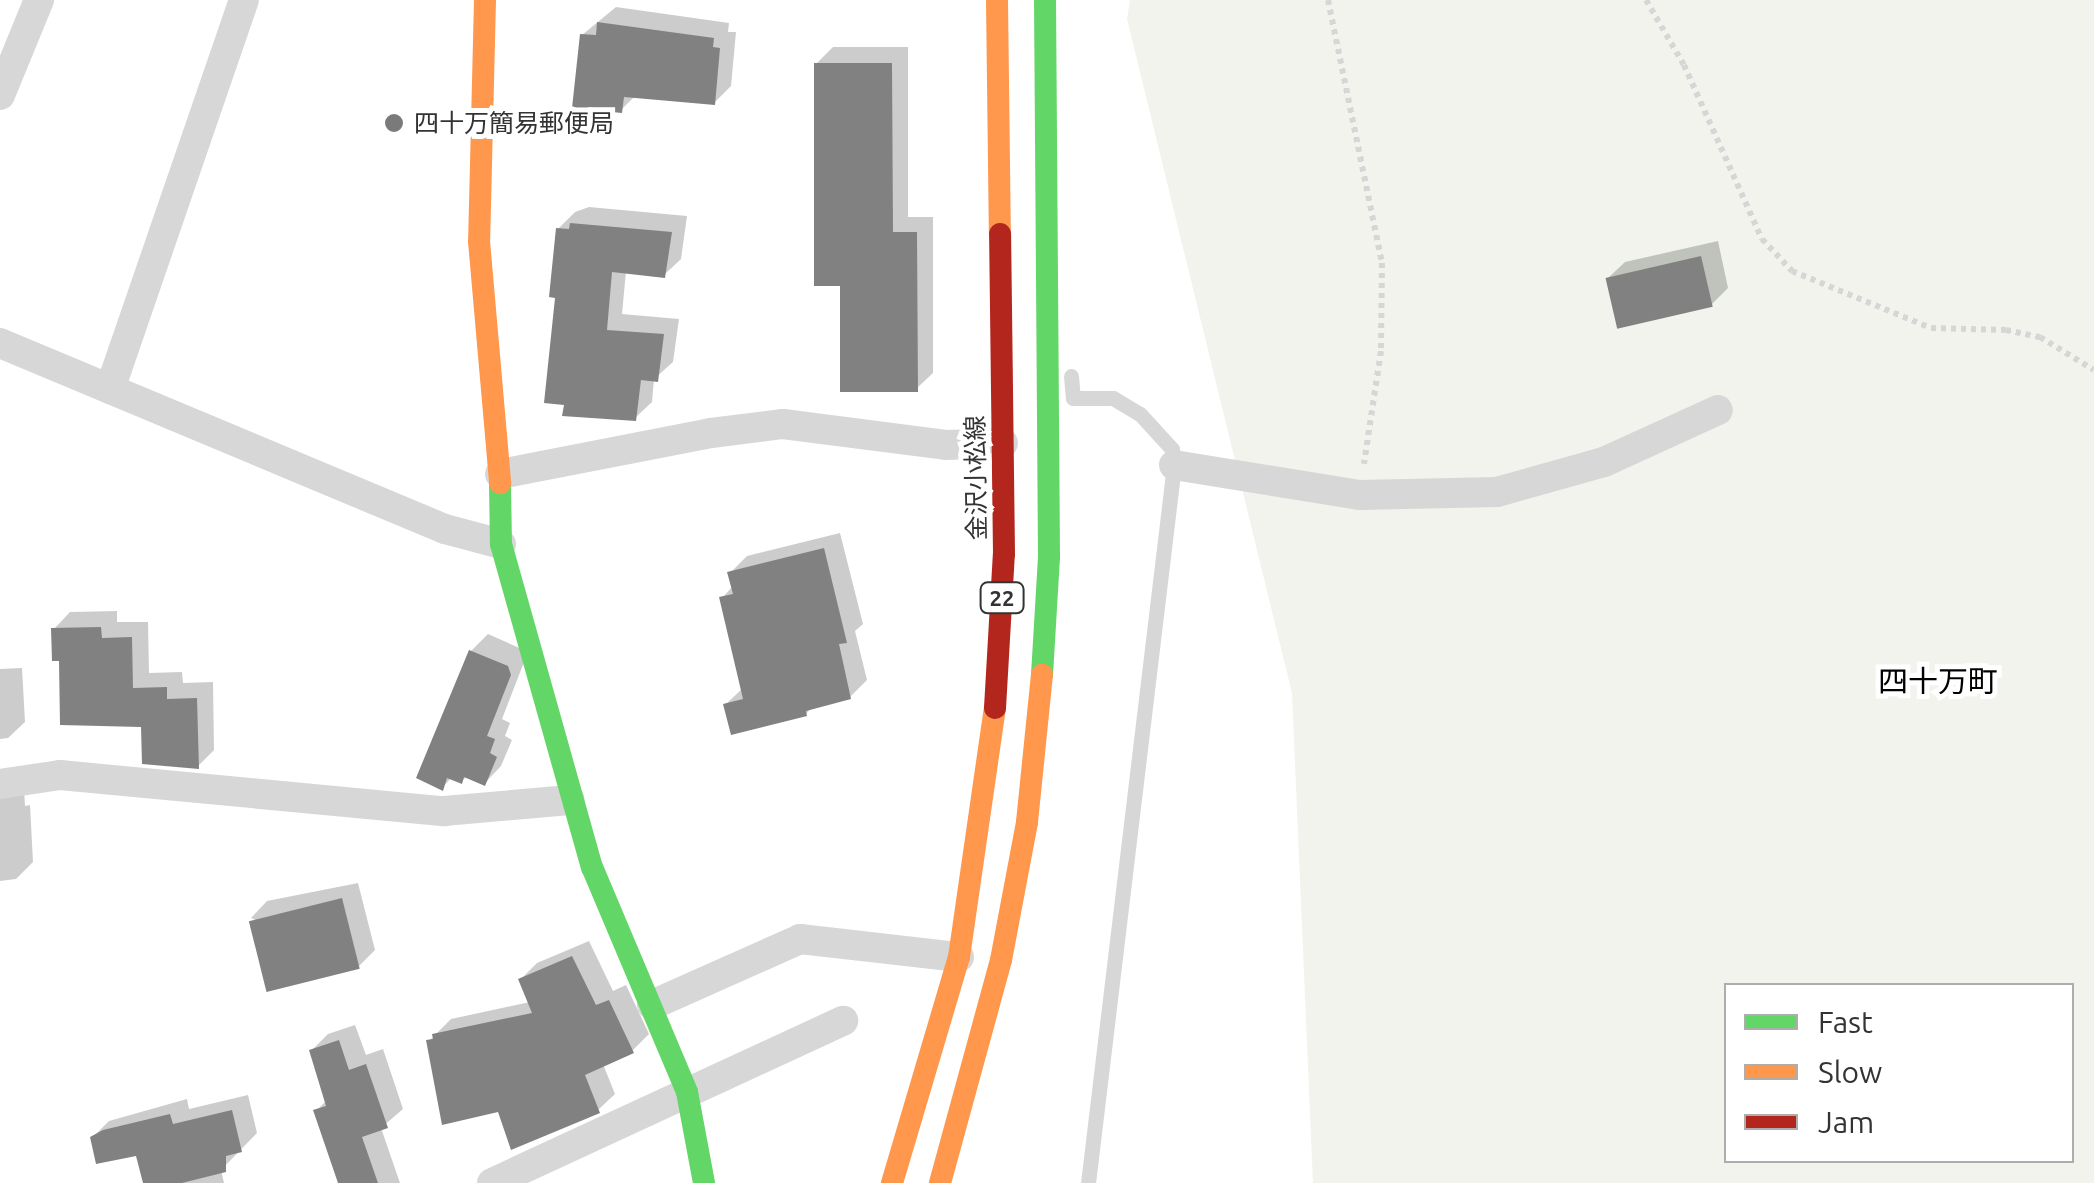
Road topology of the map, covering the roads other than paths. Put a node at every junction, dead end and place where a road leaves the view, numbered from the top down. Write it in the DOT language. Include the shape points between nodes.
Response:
graph roads {
  1 [pos="40,0"];
  2 [pos="244,0"];
  3 [pos="485,0"];
  4 [pos="998,0"];
  5 [pos="1045,0"];
  6 [pos="0,95"];
  7 [pos="1047,163"];
  8 [pos="1064,320"];
  9 [pos="0,343"];
  10 [pos="1069,359"];
  11 [pos="110,390"];
  12 [pos="1718,410"];
  13 [pos="1003,443"];
  14 [pos="1174,465"];
  15 [pos="500,474"];
  16 [pos="501,544"];
  17 [pos="0,784"];
  18 [pos="570,800"];
  19 [pos="958,957"];
  20 [pos="652,1005"];
  21 [pos="843,1021"];
  22 [pos="687,1092"];
  23 [pos="492,1183"];
  24 [pos="704,1183"];
  25 [pos="892,1183"];
  26 [pos="940,1183"];
  27 [pos="1088,1183"];
  1 -- 6 [label="street"];
  2 -- 11 [label="street"];
  3 -- 15 [label="main road" via="479,240"];
  4 -- 13 [label="main road, 金沢小松線 / 22"];
  5 -- 7 [label="main road, 22"];
  7 -- 8 [label="lane"];
  7 -- 26 [label="main road, 22" via="1048,557 1027,822 1002,960"];
  9 -- 11 [label="street"];
  10 -- 14 [label="lane" via="1073,398 1112,398 1140,414 1172,448"];
  11 -- 16 [label="street" via="445,529"];
  12 -- 14 [label="street" via="1604,462 1498,492 1360,495"];
  13 -- 15 [label="street" via="946,445 783,424"];
  13 -- 19 [label="main road, 金沢小松線 / 22" via="998,682"];
  14 -- 27 [label="lane"];
  15 -- 16 [label="main road"];
  16 -- 18 [label="main road"];
  17 -- 18 [label="street" via="60,775 444,811"];
  18 -- 20 [label="main road" via="616,930"];
  19 -- 20 [label="street" via="800,939"];
  19 -- 25 [label="main road, 金沢小松線 / 22"];
  20 -- 22 [label="main road"];
  21 -- 22 [label="street"];
  22 -- 23 [label="street"];
  22 -- 24 [label="main road"];
}
